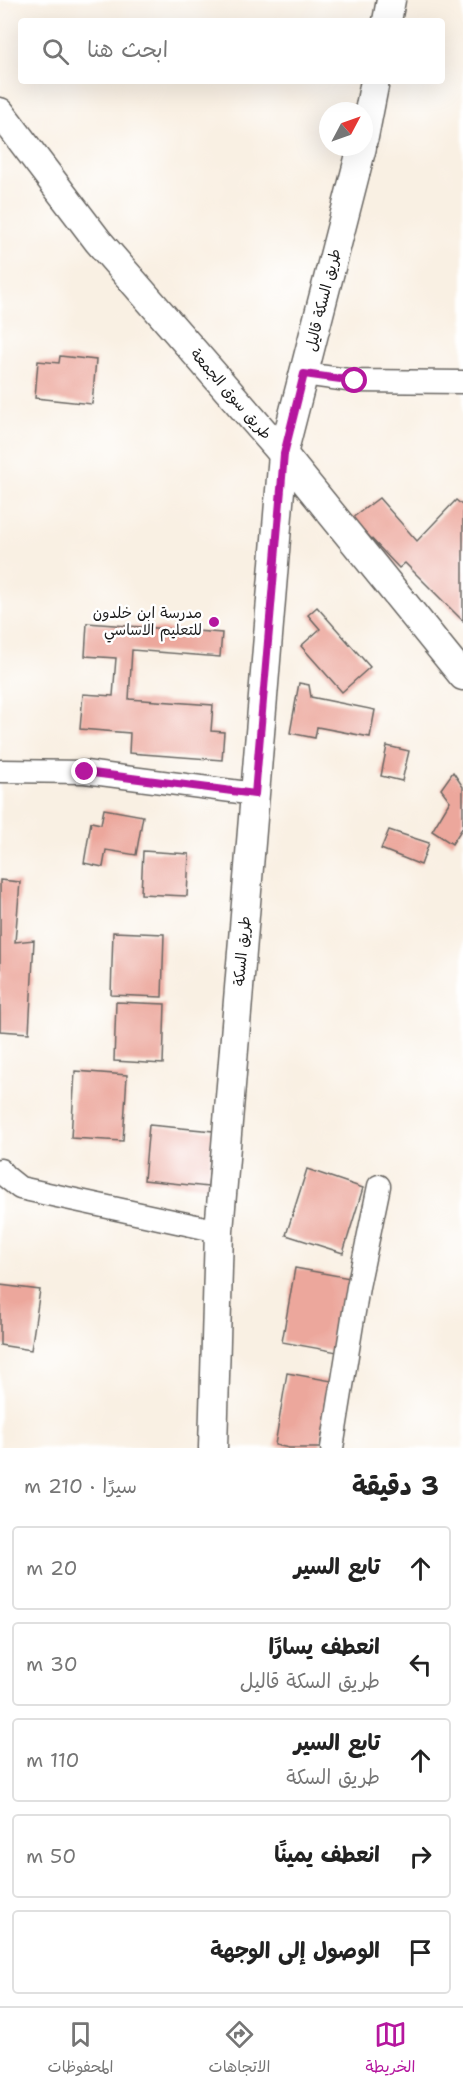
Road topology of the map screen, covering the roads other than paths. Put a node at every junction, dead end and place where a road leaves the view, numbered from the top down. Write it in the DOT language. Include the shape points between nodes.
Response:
graph roads {
  1 [pos="391,0"];
  2 [pos="388,18"];
  3 [pos="374,84"];
  4 [pos="371,102"];
  5 [pos="0,112"];
  6 [pos="360,156"];
  7 [pos="304,374"];
  8 [pos="463,382"];
  9 [pos="284,454"];
  10 [pos="463,676"];
  11 [pos="0,771"];
  12 [pos="255,794"];
  13 [pos="0,1170"];
  14 [pos="379,1186"];
  15 [pos="219,1232"];
  16 [pos="213,1448"];
  17 [pos="332,1448"];
  1 -- 2 [label="main road"];
  3 -- 4 [label="main road"];
  5 -- 9 [label="main road, طريق سوق الجمعة" via="98,241"];
  6 -- 7 [label="main road, طريق السكة قاليل"];
  7 -- 8 [label="street" via="355,381"];
  7 -- 9 [label="main road, طريق السكة قاليل"];
  9 -- 10 [label="main road, طريق سوق الجمعة"];
  9 -- 12 [label="main road, طريق السكة"];
  11 -- 12 [label="street" via="85,772"];
  12 -- 15 [label="main road, طريق السكة"];
  13 -- 15 [label="street" via="20,1188"];
  14 -- 17 [label="street"];
  15 -- 16 [label="main road, طريق السكة"];
}
